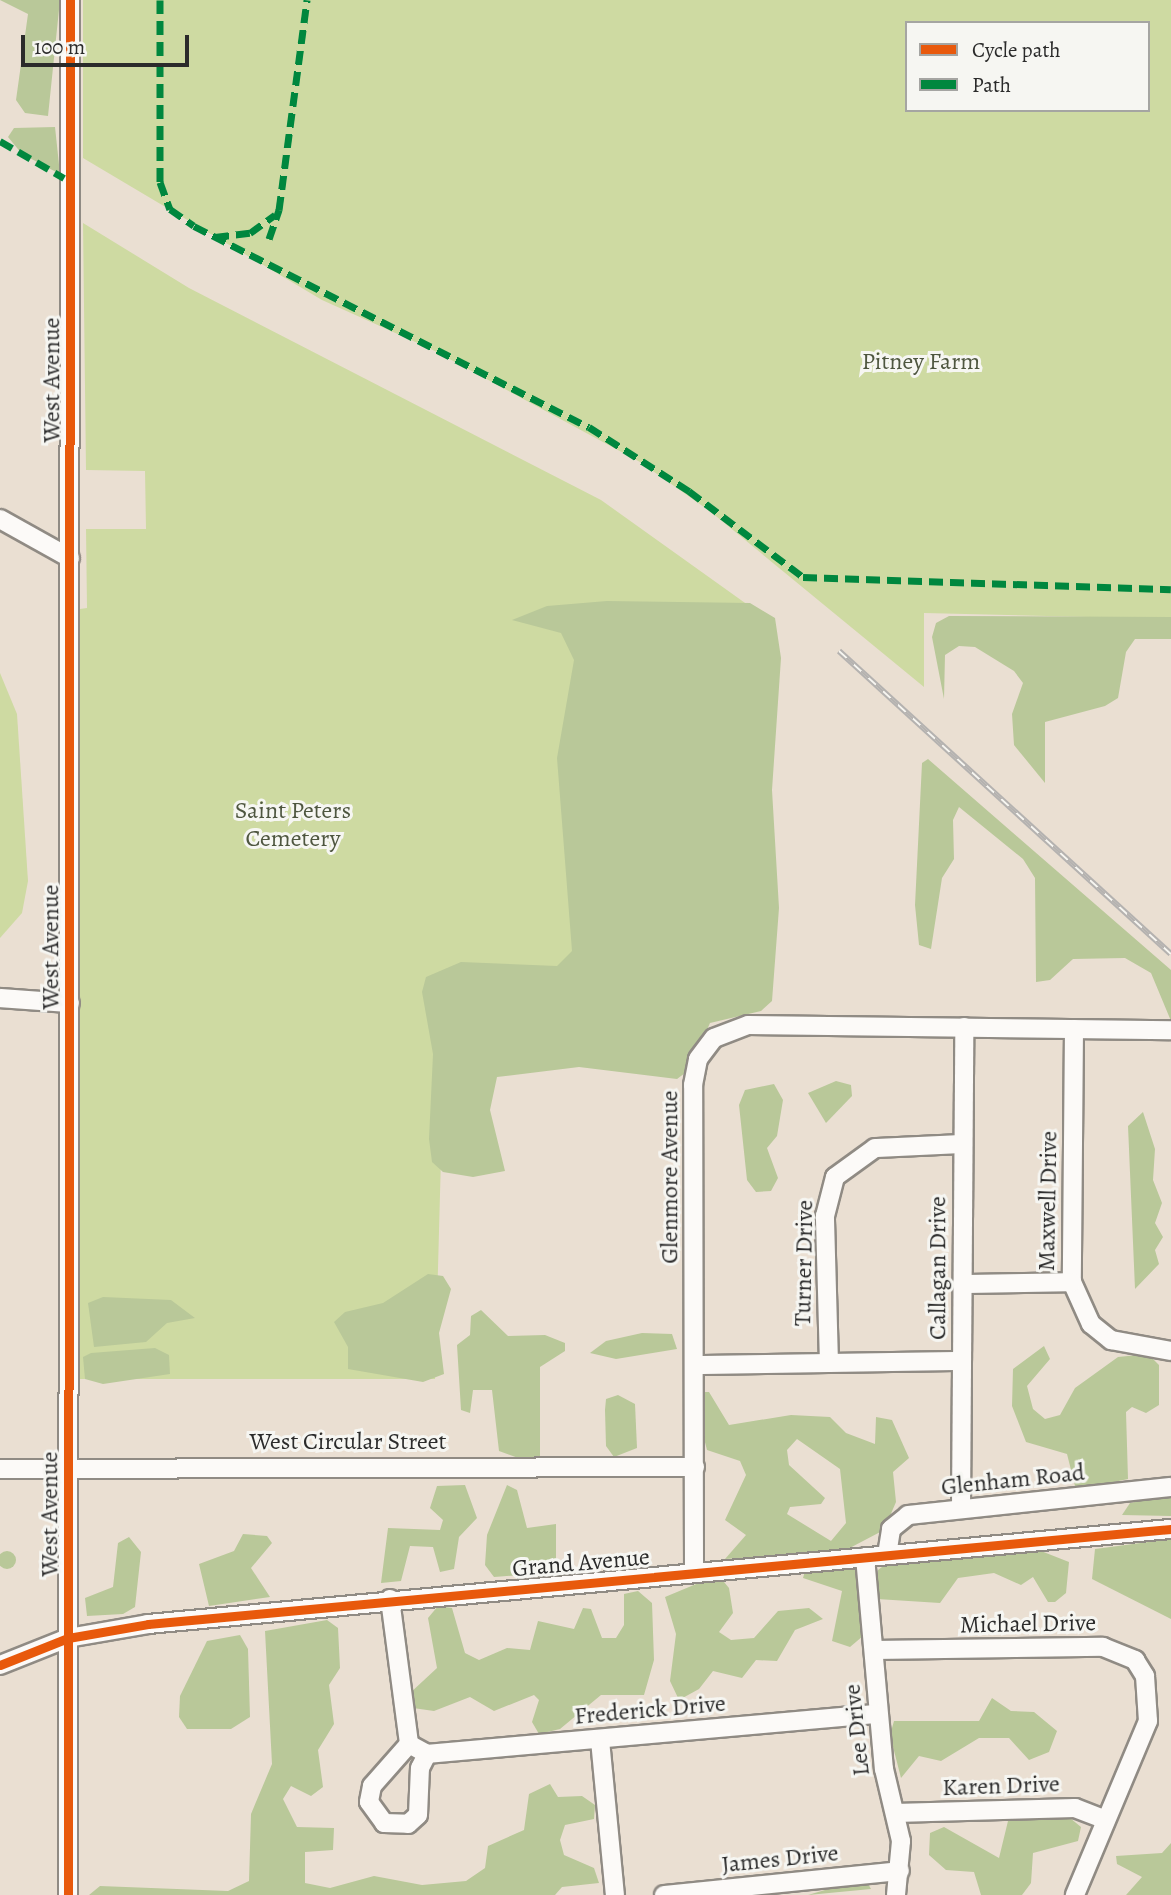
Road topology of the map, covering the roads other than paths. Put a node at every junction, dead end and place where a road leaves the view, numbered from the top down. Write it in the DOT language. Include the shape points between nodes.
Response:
graph roads {
  1 [pos="70,0"];
  2 [pos="0,519"];
  3 [pos="70,558"];
  4 [pos="0,998"];
  5 [pos="70,1003"];
  6 [pos="964,1027"];
  7 [pos="1074,1029"];
  8 [pos="1171,1030"];
  9 [pos="963,1144"];
  10 [pos="1072,1282"];
  11 [pos="962,1284"];
  12 [pos="1171,1351"];
  13 [pos="962,1361"];
  14 [pos="829,1363"];
  15 [pos="696,1365"];
  16 [pos="69,1467"];
  17 [pos="695,1467"];
  18 [pos="0,1469"];
  19 [pos="1171,1487"];
  20 [pos="961,1509"];
  21 [pos="1171,1529"];
  22 [pos="887,1555"];
  23 [pos="864,1557"];
  24 [pos="694,1571"];
  25 [pos="390,1599"];
  26 [pos="68,1638"];
  27 [pos="874,1650"];
  28 [pos="0,1665"];
  29 [pos="877,1714"];
  30 [pos="600,1740"];
  31 [pos="409,1744"];
  32 [pos="427,1754"];
  33 [pos="895,1813"];
  34 [pos="1106,1820"];
  35 [pos="900,1871"];
  36 [pos="68,1895"];
  37 [pos="615,1895"];
  38 [pos="664,1895"];
  39 [pos="896,1895"];
  40 [pos="1075,1895"];
  1 -- 3 [label="street, West Avenue"];
  2 -- 3 [label="street"];
  3 -- 5 [label="street, West Avenue"];
  4 -- 5 [label="street"];
  5 -- 16 [label="street, West Avenue"];
  6 -- 7 [label="street, Glenmore Avenue"];
  6 -- 9 [label="street, Callagan Drive"];
  6 -- 15 [label="street, Glenmore Avenue" via="748,1025 714,1038 698,1059 693,1085"];
  7 -- 8 [label="street, Glenmore Avenue"];
  7 -- 10 [label="street, Maxwell Drive"];
  9 -- 11 [label="street, Callagan Drive"];
  9 -- 14 [label="street, Turner Drive" via="875,1148 835,1177 825,1216"];
  10 -- 11 [label="street"];
  10 -- 12 [label="street, Maxwell Drive" via="1091,1324 1111,1340"];
  11 -- 13 [label="street, Callagan Drive"];
  13 -- 14 [label="street"];
  13 -- 20 [label="street, Callagan Drive"];
  14 -- 15 [label="street"];
  15 -- 17 [label="street, Glenmore Avenue"];
  16 -- 17 [label="street, West Circular Street"];
  16 -- 18 [label="street, West Circular Street"];
  16 -- 26 [label="street, West Avenue"];
  17 -- 24 [label="street, Glenmore Avenue"];
  19 -- 20 [label="street, Glenham Road"];
  20 -- 22 [label="street, Glenham Road" via="898,1521"];
  21 -- 22 [label="street, Grand Avenue"];
  22 -- 23 [label="street, Grand Avenue"];
  23 -- 24 [label="street, Grand Avenue"];
  23 -- 27 [label="street, Lee Drive"];
  24 -- 25 [label="street, Grand Avenue"];
  25 -- 26 [label="street, Grand Avenue"];
  25 -- 31 [label="street"];
  26 -- 28 [label="street, Grand Avenue"];
  26 -- 36 [label="street, West Avenue"];
  27 -- 29 [label="street, Lee Drive"];
  27 -- 34 [label="street, Michael Drive" via="1103,1647 1135,1660 1146,1676 1148,1721"];
  29 -- 30 [label="street, Frederick Drive"];
  29 -- 33 [label="street, Lee Drive"];
  30 -- 32 [label="street, Frederick Drive"];
  30 -- 37 [label="street"];
  31 -- 32 [label="street"];
  31 -- 32 [label="street" via="372,1786 369,1802 384,1824 408,1824 418,1815 420,1768"];
  33 -- 34 [label="street, Karen Drive" via="1074,1808"];
  33 -- 35 [label="street, Lee Drive"];
  34 -- 40 [label="street, Michael Drive"];
  35 -- 38 [label="street, James Drive"];
  35 -- 39 [label="street, Lee Drive"];
}
